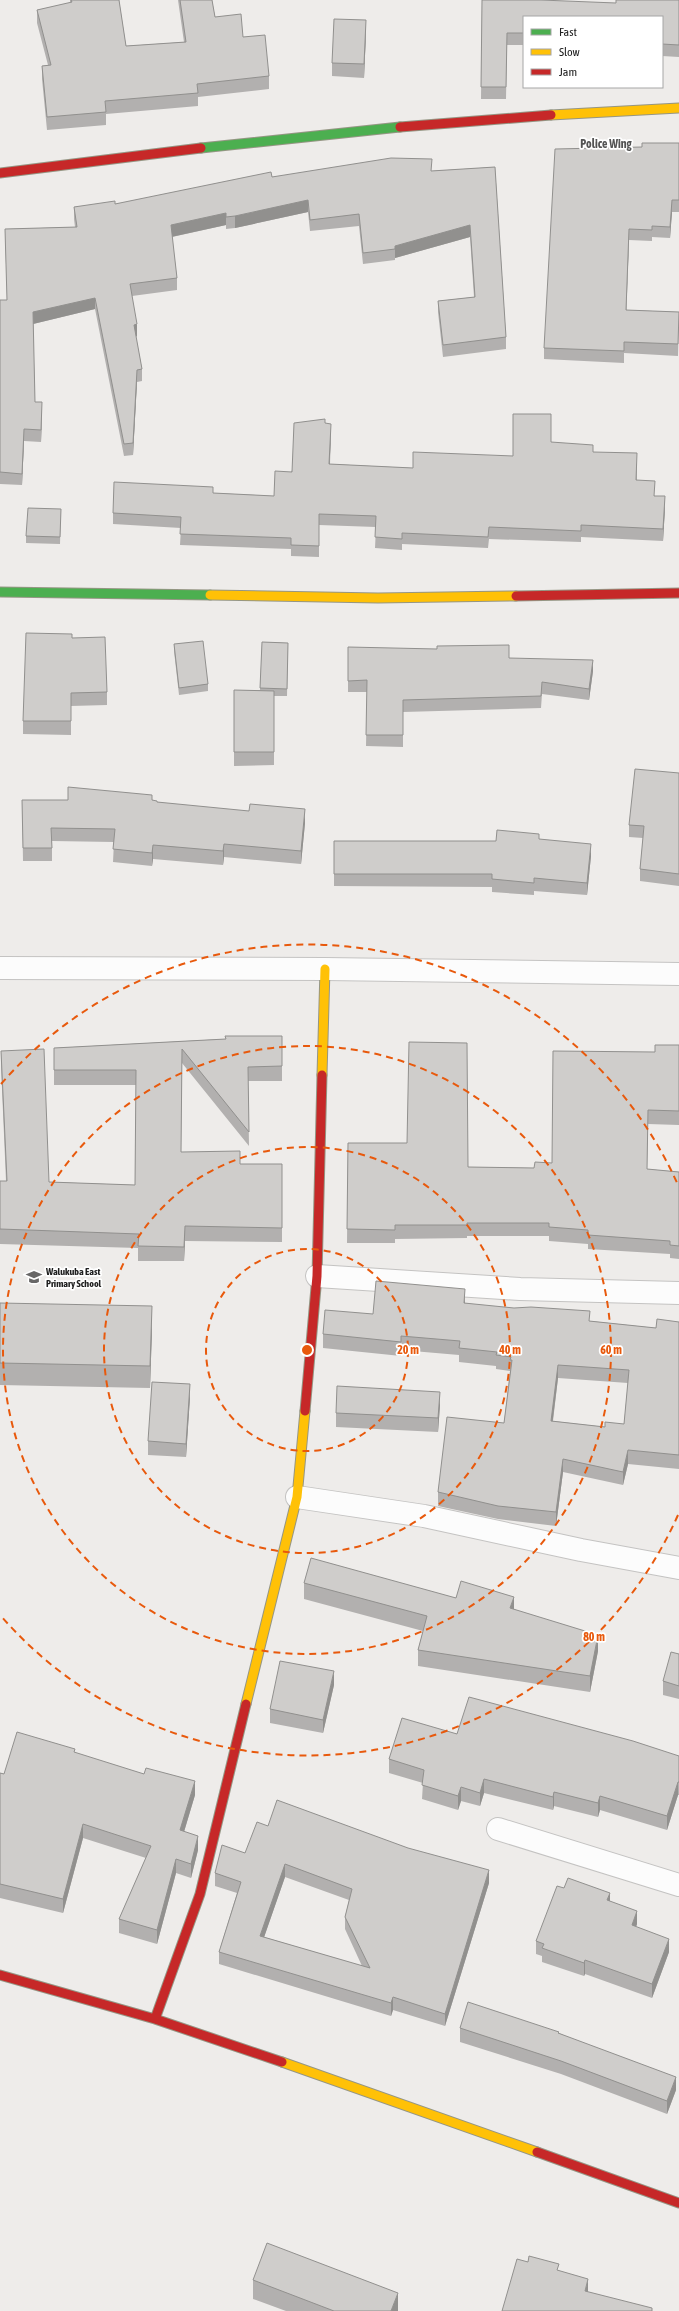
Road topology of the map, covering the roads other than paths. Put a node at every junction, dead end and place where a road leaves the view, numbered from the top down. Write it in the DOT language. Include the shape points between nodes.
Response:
graph roads {
  1 [pos="679,108"];
  2 [pos="0,173"];
  3 [pos="0,592"];
  4 [pos="679,593"];
  5 [pos="0,968"];
  6 [pos="325,969"];
  7 [pos="679,974"];
  8 [pos="317,1276"];
  9 [pos="679,1293"];
  10 [pos="297,1497"];
  11 [pos="679,1568"];
  12 [pos="498,1829"];
  13 [pos="679,1885"];
  14 [pos="0,1975"];
  15 [pos="155,2019"];
  16 [pos="679,2204"];
  1 -- 2 [label="street" via="485,119 276,139"];
  3 -- 4 [label="street" via="378,598"];
  5 -- 6 [label="street"];
  6 -- 7 [label="street"];
  6 -- 8 [label="street"];
  8 -- 9 [label="street" via="520,1289"];
  8 -- 10 [label="street"];
  10 -- 11 [label="street" via="424,1516"];
  10 -- 15 [label="street" via="200,1894"];
  12 -- 13 [label="street"];
  14 -- 15 [label="street"];
  15 -- 16 [label="street" via="367,2090"];
}
